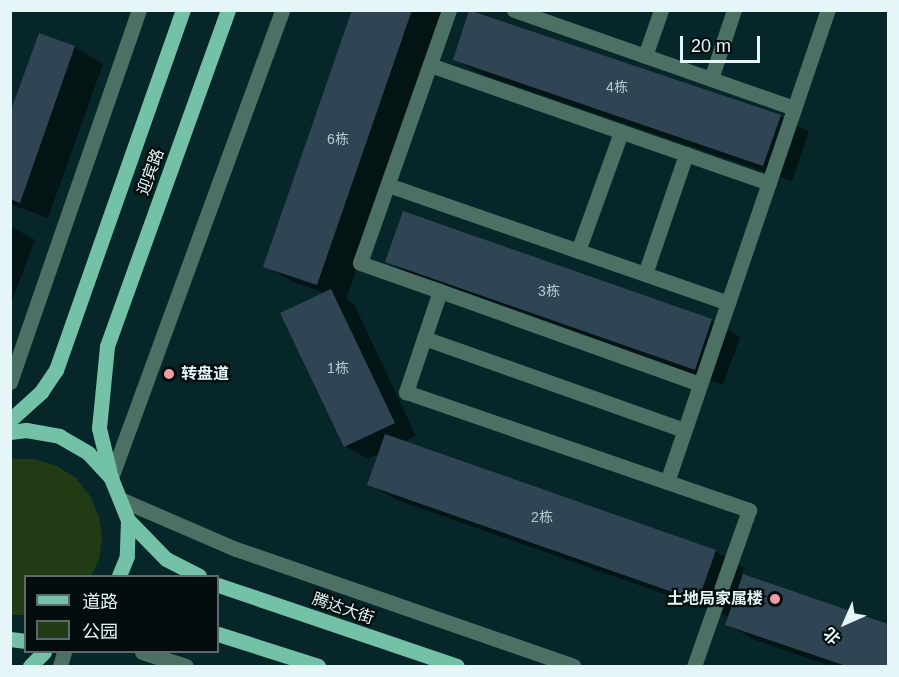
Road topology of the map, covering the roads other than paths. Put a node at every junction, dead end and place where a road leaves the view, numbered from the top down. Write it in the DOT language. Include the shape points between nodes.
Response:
graph roads {
  1 [pos="140,10"];
  2 [pos="183,10"];
  3 [pos="228,10"];
  4 [pos="282,10"];
  5 [pos="449,10"];
  6 [pos="514,10"];
  7 [pos="661,10"];
  8 [pos="734,10"];
  9 [pos="828,10"];
  10 [pos="645,56"];
  11 [pos="430,64"];
  12 [pos="711,79"];
  13 [pos="794,108"];
  14 [pos="621,132"];
  15 [pos="686,154"];
  16 [pos="769,183"];
  17 [pos="388,185"];
  18 [pos="578,251"];
  19 [pos="645,274"];
  20 [pos="440,291"];
  21 [pos="728,303"];
  22 [pos="424,338"];
  23 [pos="10,382"];
  24 [pos="700,384"];
  25 [pos="10,420"];
  26 [pos="684,430"];
  27 [pos="10,432"];
  28 [pos="111,478"];
  29 [pos="667,482"];
  30 [pos="122,500"];
  31 [pos="128,520"];
  32 [pos="119,575"];
  33 [pos="197,575"];
  34 [pos="219,585"];
  35 [pos="219,634"];
  36 [pos="42,653"];
  37 [pos="148,653"];
  38 [pos="30,666"];
  39 [pos="186,666"];
  40 [pos="318,666"];
  41 [pos="457,666"];
  42 [pos="573,666"];
  43 [pos="694,666"];
  1 -- 23 [label="street"];
  2 -- 25 [label="main road, 迎宾路" via="56,370 41,392"];
  3 -- 28 [label="main road, 迎宾路" via="107,346 99,428"];
  4 -- 28 [label="street"];
  5 -- 11 [label="street"];
  6 -- 10 [label="street"];
  7 -- 10 [label="street"];
  8 -- 12 [label="street"];
  9 -- 13 [label="street"];
  10 -- 12 [label="street"];
  11 -- 14 [label="street"];
  11 -- 17 [label="street"];
  12 -- 13 [label="street"];
  13 -- 16 [label="street"];
  14 -- 15 [label="street"];
  14 -- 18 [label="street"];
  15 -- 16 [label="street"];
  15 -- 19 [label="street"];
  16 -- 21 [label="street"];
  17 -- 18 [label="street"];
  17 -- 20 [label="street" via="360,263"];
  18 -- 19 [label="street"];
  19 -- 21 [label="street"];
  20 -- 22 [label="street"];
  20 -- 24 [label="street"];
  21 -- 24 [label="street"];
  22 -- 26 [label="street"];
  22 -- 29 [label="street" via="406,392"];
  24 -- 26 [label="street"];
  26 -- 29 [label="street"];
  27 -- 28 [label="main road" via="26,430 59,436 88,453"];
  28 -- 30 [label="main road"];
  29 -- 43 [label="street" via="749,510"];
  30 -- 31 [label="main road"];
  30 -- 42 [label="street" via="236,549"];
  31 -- 32 [label="main road" via="127,556"];
  31 -- 33 [label="main road" via="166,559"];
  34 -- 41 [label="main road, 腾达大街"];
  35 -- 40 [label="main road"];
  36 -- 38 [label="main road"];
  37 -- 39 [label="street"];
}
